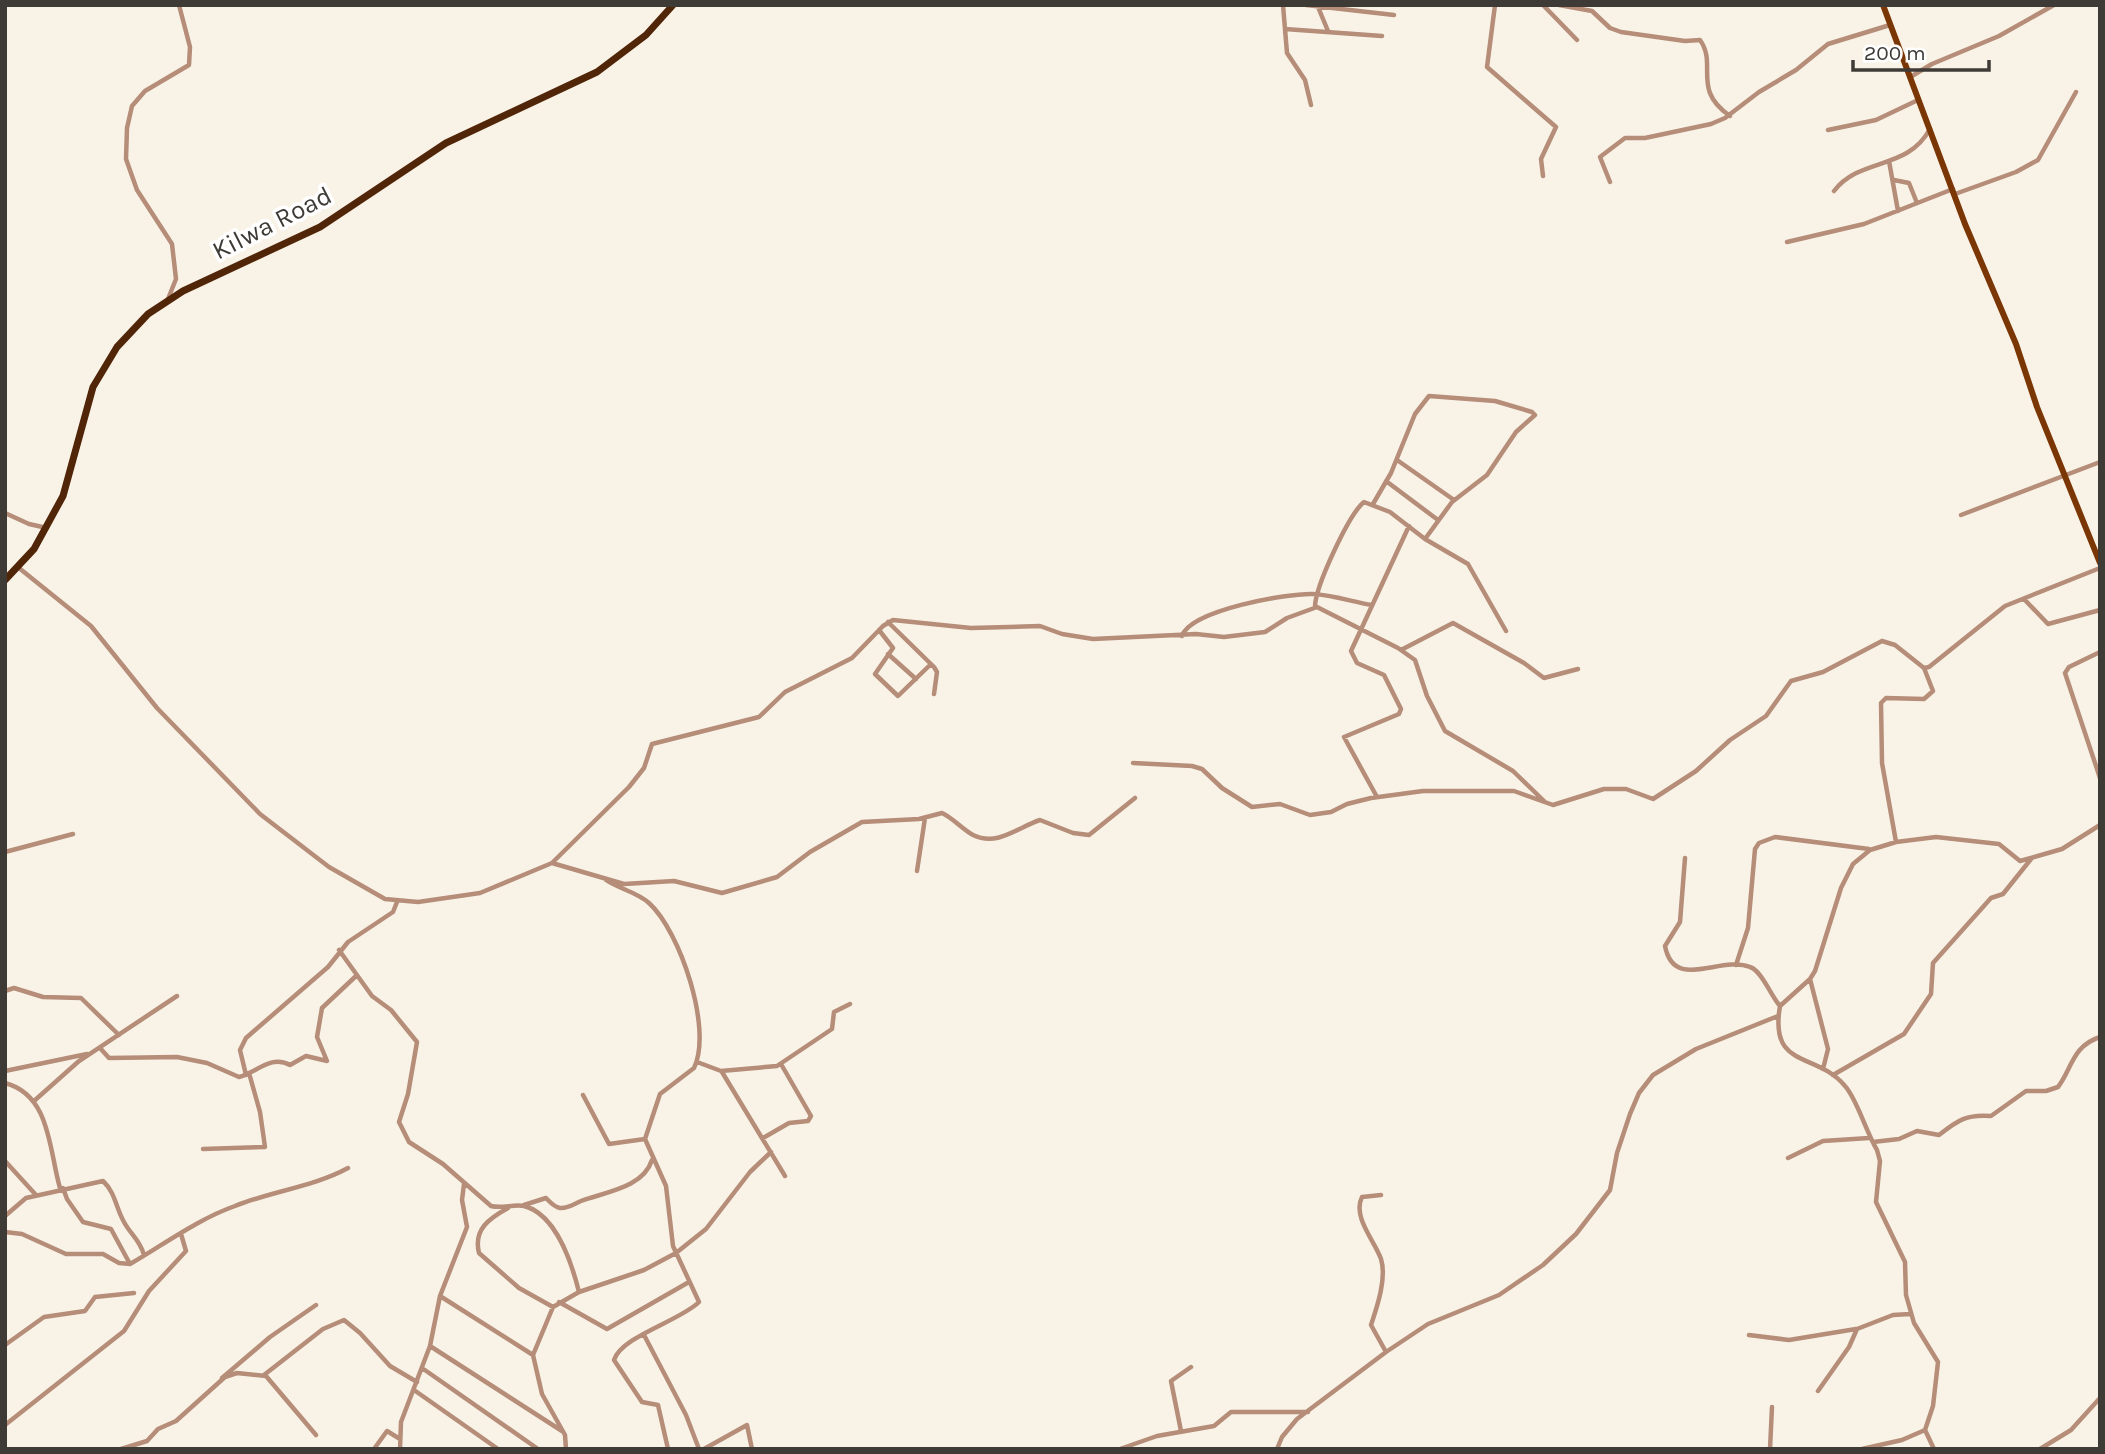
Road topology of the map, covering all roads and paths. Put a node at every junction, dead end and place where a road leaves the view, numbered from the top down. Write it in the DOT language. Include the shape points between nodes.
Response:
graph roads {
  1 [pos="179,5"];
  2 [pos="673,5"];
  3 [pos="1283,5"];
  4 [pos="1306,5"];
  5 [pos="1495,5"];
  6 [pos="1543,5"];
  7 [pos="1558,5"];
  8 [pos="1883,5"];
  9 [pos="2054,5"];
  10 [pos="1318,7"];
  11 [pos="1551,13"];
  12 [pos="1394,15"];
  13 [pos="1890,25"];
  14 [pos="1285,29"];
  15 [pos="1328,31"];
  16 [pos="1382,36"];
  17 [pos="1577,40"];
  18 [pos="1912,76"];
  19 [pos="2076,92"];
  20 [pos="1919,100"];
  21 [pos="1311,105"];
  22 [pos="1730,116"];
  23 [pos="1931,128"];
  24 [pos="1828,130"];
  25 [pos="1889,161"];
  26 [pos="1543,176"];
  27 [pos="1894,180"];
  28 [pos="1610,182"];
  29 [pos="1834,191"];
  30 [pos="1954,192"];
  31 [pos="1917,203"];
  32 [pos="1898,211"];
  33 [pos="1787,242"];
  34 [pos="168,300"];
  35 [pos="1396,460"];
  36 [pos="2100,463"];
  37 [pos="2064,474"];
  38 [pos="1386,481"];
  39 [pos="1454,500"];
  40 [pos="1373,504"];
  41 [pos="5,513"];
  42 [pos="1961,515"];
  43 [pos="1438,520"];
  44 [pos="1409,526"];
  45 [pos="48,528"];
  46 [pos="1425,539"];
  47 [pos="2100,565"];
  48 [pos="19,569"];
  49 [pos="5,580"];
  50 [pos="1317,594"];
  51 [pos="2024,599"];
  52 [pos="1373,605"];
  53 [pos="1315,607"];
  54 [pos="2100,610"];
  55 [pos="888,622"];
  56 [pos="879,629"];
  57 [pos="1363,629"];
  58 [pos="1506,631"];
  59 [pos="1182,636"];
  60 [pos="1401,650"];
  61 [pos="2100,652"];
  62 [pos="888,654"];
  63 [pos="931,664"];
  64 [pos="1578,668"];
  65 [pos="1923,668"];
  66 [pos="916,680"];
  67 [pos="934,694"];
  68 [pos="1133,763"];
  69 [pos="2100,778"];
  70 [pos="1377,797"];
  71 [pos="1135,798"];
  72 [pos="1544,802"];
  73 [pos="925,818"];
  74 [pos="2100,825"];
  75 [pos="73,834"];
  76 [pos="1896,842"];
  77 [pos="1870,850"];
  78 [pos="5,852"];
  79 [pos="1685,858"];
  80 [pos="2031,858"];
  81 [pos="552,863"];
  82 [pos="917,872"];
  83 [pos="606,880"];
  84 [pos="397,902"];
  85 [pos="339,950"];
  86 [pos="1736,965"];
  87 [pos="356,976"];
  88 [pos="1810,979"];
  89 [pos="5,990"];
  90 [pos="177,996"];
  91 [pos="850,1003"];
  92 [pos="1780,1006"];
  93 [pos="1779,1016"];
  94 [pos="119,1035"];
  95 [pos="2100,1037"];
  96 [pos="100,1048"];
  97 [pos="92,1053"];
  98 [pos="697,1062"];
  99 [pos="781,1064"];
  100 [pos="1823,1069"];
  101 [pos="5,1071"];
  102 [pos="721,1071"];
  103 [pos="247,1074"];
  104 [pos="1833,1075"];
  105 [pos="5,1083"];
  106 [pos="583,1095"];
  107 [pos="34,1101"];
  108 [pos="763,1138"];
  109 [pos="645,1139"];
  110 [pos="1871,1140"];
  111 [pos="203,1149"];
  112 [pos="771,1152"];
  113 [pos="1788,1158"];
  114 [pos="652,1159"];
  115 [pos="5,1161"];
  116 [pos="348,1168"];
  117 [pos="785,1176"];
  118 [pos="464,1184"];
  119 [pos="62,1188"];
  120 [pos="36,1195"];
  121 [pos="1381,1195"];
  122 [pos="512,1206"];
  123 [pos="522,1206"];
  124 [pos="5,1216"];
  125 [pos="5,1232"];
  126 [pos="181,1234"];
  127 [pos="676,1253"];
  128 [pos="144,1255"];
  129 [pos="130,1264"];
  130 [pos="689,1282"];
  131 [pos="579,1292"];
  132 [pos="134,1293"];
  133 [pos="440,1296"];
  134 [pos="559,1302"];
  135 [pos="316,1305"];
  136 [pos="553,1307"];
  137 [pos="1910,1314"];
  138 [pos="1857,1329"];
  139 [pos="644,1335"];
  140 [pos="1749,1335"];
  141 [pos="5,1345"];
  142 [pos="430,1346"];
  143 [pos="1386,1352"];
  144 [pos="533,1355"];
  145 [pos="1191,1367"];
  146 [pos="422,1368"];
  147 [pos="264,1375"];
  148 [pos="222,1378"];
  149 [pos="417,1382"];
  150 [pos="414,1390"];
  151 [pos="1818,1391"];
  152 [pos="2100,1398"];
  153 [pos="1772,1407"];
  154 [pos="1308,1412"];
  155 [pos="5,1425"];
  156 [pos="1925,1430"];
  157 [pos="1181,1431"];
  158 [pos="563,1432"];
  159 [pos="316,1435"];
  160 [pos="401,1439"];
  161 [pos="121,1449"];
  162 [pos="374,1449"];
  163 [pos="400,1449"];
  164 [pos="498,1449"];
  165 [pos="538,1449"];
  166 [pos="566,1449"];
  167 [pos="668,1449"];
  168 [pos="699,1449"];
  169 [pos="704,1449"];
  170 [pos="752,1449"];
  171 [pos="1120,1449"];
  172 [pos="1277,1449"];
  173 [pos="1770,1449"];
  174 [pos="1862,1449"];
  175 [pos="1934,1449"];
  176 [pos="2040,1449"];
  1 -- 34 [label="street" via="190,47 189,65 145,90 132,106 127,128 126,159 137,190 172,244 176,279"];
  2 -- 34 [label="highway, Kilwa Road" via="646,35 597,72 457,137 320,227"];
  3 -- 14 [label="street"];
  4 -- 10 [label="street"];
  5 -- 26 [label="street" via="1486,65 1556,127 1541,159"];
  6 -- 11 [label="street"];
  7 -- 11 [label="street"];
  7 -- 22 [label="street" via="1596,12 1610,28 1621,32 1700,40 1709,93"];
  8 -- 13 [label="main road"];
  9 -- 18 [label="street"];
  10 -- 12 [label="street"];
  10 -- 15 [label="street"];
  11 -- 17 [label="street"];
  13 -- 18 [label="main road"];
  13 -- 22 [label="street" via="1825,46"];
  14 -- 15 [label="street"];
  14 -- 21 [label="street" via="1287,53 1305,80"];
  15 -- 16 [label="street"];
  18 -- 20 [label="main road"];
  19 -- 30 [label="street" via="2038,160"];
  20 -- 23 [label="main road"];
  20 -- 24 [label="street" via="1876,120"];
  22 -- 28 [label="street" via="1704,126 1623,139 1600,157"];
  23 -- 25 [label="street" via="1908,154"];
  23 -- 30 [label="main road"];
  25 -- 27 [label="street"];
  25 -- 29 [label="street" via="1850,176"];
  27 -- 31 [label="street" via="1909,183"];
  27 -- 32 [label="street"];
  30 -- 31 [label="street"];
  30 -- 37 [label="main road"];
  31 -- 32 [label="street"];
  32 -- 33 [label="street"];
  34 -- 45 [label="highway, Kilwa Road" via="134,327 93,387 65,490"];
  35 -- 38 [label="street"];
  35 -- 39 [label="street"];
  35 -- 39 [label="street" via="1415,414 1431,395 1495,401 1532,412 1535,415 1516,432 1487,475"];
  36 -- 37 [label="street"];
  37 -- 42 [label="street"];
  37 -- 47 [label="main road"];
  38 -- 40 [label="street"];
  38 -- 43 [label="street"];
  39 -- 43 [label="street"];
  40 -- 44 [label="street"];
  40 -- 50 [label="street" via="1362,503"];
  41 -- 45 [label="street"];
  43 -- 46 [label="street"];
  44 -- 46 [label="street"];
  44 -- 52 [label="street"];
  45 -- 48 [label="highway, Kilwa Road"];
  46 -- 58 [label="street" via="1469,564"];
  47 -- 51 [label="street"];
  48 -- 49 [label="highway, Kilwa Road"];
  48 -- 84 [label="street" via="91,626 157,708 268,821 355,885"];
  50 -- 52 [label="street"];
  50 -- 53 [label="street"];
  50 -- 59 [label="street" via="1253,602 1195,623"];
  51 -- 54 [label="street" via="2049,624"];
  51 -- 65 [label="street" via="1998,611 1937,663"];
  52 -- 57 [label="street"];
  53 -- 57 [label="street"];
  53 -- 59 [label="street" via="1264,632 1224,638"];
  55 -- 56 [label="street"];
  55 -- 59 [label="street" via="971,628 1040,626 1093,639"];
  55 -- 63 [label="street"];
  56 -- 62 [label="street" via="892,645"];
  56 -- 81 [label="street" via="855,657 785,692 759,717 652,744 645,767 632,783"];
  57 -- 60 [label="street"];
  57 -- 70 [label="street" via="1352,657 1384,675 1401,711 1344,737"];
  60 -- 64 [label="street" via="1453,623 1544,678"];
  60 -- 72 [label="street" via="1417,663 1445,731 1513,771"];
  61 -- 69 [label="street" via="2065,673"];
  62 -- 66 [label="street"];
  62 -- 66 [label="street" via="875,674 892,691 901,695"];
  63 -- 66 [label="street"];
  63 -- 67 [label="street" via="937,672"];
  65 -- 72 [label="street" via="1895,645 1882,641 1823,672 1791,681 1766,716 1659,797 1648,799 1626,789 1604,789 1563,804"];
  65 -- 76 [label="street" via="1933,691 1924,699 1886,698 1881,703 1882,763"];
  68 -- 70 [label="street" via="1198,768 1252,807 1280,804 1321,814"];
  70 -- 72 [label="street" via="1423,791 1502,791"];
  71 -- 73 [label="street" via="1088,835 1040,820 987,839 968,832 944,813"];
  73 -- 82 [label="street"];
  73 -- 83 [label="street" via="862,822 777,877 722,894 674,881 629,884"];
  74 -- 80 [label="street" via="2076,842"];
  75 -- 78 [label="street"];
  76 -- 77 [label="street"];
  76 -- 80 [label="street" via="1929,837 1990,842 1999,844 2014,859"];
  77 -- 86 [label="street" via="1775,836 1759,842 1748,928"];
  77 -- 88 [label="street" via="1853,864 1841,888 1821,961"];
  79 -- 86 [label="street" via="1682,910 1665,951 1681,971"];
  80 -- 104 [label="street" via="2003,894 1991,898 1933,963 1931,995 1904,1034"];
  81 -- 83 [label="street"];
  81 -- 84 [label="street" via="480,893"];
  83 -- 98 [label="street" via="648,902 670,932 700,1023"];
  84 -- 85 [label="street" via="393,912"];
  85 -- 87 [label="street"];
  85 -- 103 [label="street" via="331,964 246,1038 240,1050"];
  86 -- 92 [label="street" via="1757,971"];
  87 -- 103 [label="street" via="322,1008 317,1037 327,1060 306,1056 290,1065 261,1064"];
  87 -- 118 [label="street" via="417,1042 399,1122 407,1140"];
  88 -- 92 [label="street"];
  88 -- 100 [label="street" via="1828,1049"];
  89 -- 94 [label="street" via="80,998"];
  90 -- 94 [label="street"];
  91 -- 99 [label="street" via="834,1012 832,1029"];
  92 -- 93 [label="street"];
  93 -- 100 [label="street" via="1781,1043 1800,1060"];
  93 -- 143 [label="street" via="1696,1049 1653,1075 1630,1114 1610,1190 1576,1234 1506,1291 1428,1324"];
  94 -- 96 [label="street"];
  95 -- 110 [label="street" via="2084,1046 2058,1087 2026,1091 1991,1116 1962,1117 1939,1135 1917,1131 1899,1139"];
  96 -- 97 [label="street"];
  96 -- 103 [label="street" via="109,1059 177,1057 233,1075"];
  97 -- 101 [label="street"];
  97 -- 107 [label="street"];
  98 -- 102 [label="street"];
  98 -- 109 [label="street" via="689,1074 660,1094"];
  99 -- 102 [label="street"];
  99 -- 108 [label="street" via="811,1116"];
  100 -- 104 [label="street"];
  102 -- 108 [label="street"];
  103 -- 111 [label="street" via="265,1147"];
  104 -- 110 [label="street" via="1847,1087"];
  105 -- 107 [label="street" via="20,1087"];
  106 -- 109 [label="street" via="607,1143 615,1146"];
  107 -- 119 [label="street" via="48,1133"];
  108 -- 112 [label="street"];
  109 -- 114 [label="street"];
  110 -- 113 [label="street" via="1823,1141"];
  110 -- 137 [label="street" via="1880,1161 1876,1202 1905,1262"];
  112 -- 117 [label="street"];
  112 -- 127 [label="street" via="706,1229"];
  114 -- 123 [label="street" via="631,1184 567,1208 544,1198"];
  114 -- 127 [label="street" via="666,1186"];
  115 -- 120 [label="street"];
  116 -- 126 [label="street" via="323,1182 272,1192 230,1208"];
  118 -- 122 [label="street" via="491,1206"];
  118 -- 133 [label="street" via="467,1227"];
  119 -- 120 [label="street"];
  119 -- 128 [label="street" via="105,1181"];
  119 -- 129 [label="street" via="83,1222 110,1228"];
  120 -- 124 [label="street" via="23,1199"];
  121 -- 143 [label="street" via="1362,1197 1360,1204 1368,1236 1381,1259 1378,1306 1371,1325"];
  122 -- 123 [label="street"];
  122 -- 136 [label="street" via="484,1224 479,1253 519,1288"];
  123 -- 131 [label="street" via="536,1211 550,1227"];
  125 -- 129 [label="street" via="22,1234 66,1254 103,1254"];
  126 -- 128 [label="street"];
  126 -- 155 [label="street" via="186,1251 149,1291 127,1327"];
  127 -- 130 [label="street"];
  127 -- 131 [label="street" via="644,1270"];
  128 -- 129 [label="street"];
  130 -- 134 [label="street" via="607,1329"];
  130 -- 139 [label="street" via="698,1304"];
  131 -- 134 [label="street"];
  132 -- 141 [label="street" via="96,1297 85,1311 44,1317"];
  133 -- 142 [label="street"];
  133 -- 144 [label="street"];
  134 -- 136 [label="street"];
  135 -- 148 [label="street"];
  136 -- 144 [label="street"];
  137 -- 138 [label="street" via="1893,1315"];
  137 -- 156 [label="street" via="1938,1362"];
  138 -- 140 [label="street" via="1790,1340"];
  138 -- 151 [label="street"];
  139 -- 167 [label="street" via="618,1351 614,1360 642,1402 658,1405"];
  139 -- 168 [label="street"];
  142 -- 146 [label="street"];
  142 -- 158 [label="street"];
  143 -- 154 [label="street"];
  144 -- 158 [label="street" via="542,1394"];
  145 -- 157 [label="street" via="1171,1381"];
  146 -- 149 [label="street"];
  146 -- 165 [label="street"];
  147 -- 148 [label="street" via="237,1373"];
  147 -- 149 [label="street" via="323,1329 344,1320 390,1366"];
  147 -- 159 [label="street"];
  148 -- 161 [label="street" via="176,1421 158,1429 147,1441"];
  149 -- 150 [label="street"];
  150 -- 160 [label="street" via="401,1422"];
  150 -- 164 [label="street"];
  152 -- 176 [label="street" via="2071,1430"];
  153 -- 173 [label="street"];
  154 -- 157 [label="street" via="1231,1412 1214,1426"];
  154 -- 172 [label="street" via="1288,1428"];
  156 -- 174 [label="street"];
  156 -- 175 [label="street"];
  157 -- 171 [label="street"];
  158 -- 166 [label="street"];
  160 -- 162 [label="street" via="387,1432"];
  160 -- 163 [label="street"];
  169 -- 170 [label="street" via="747,1425"];
}
